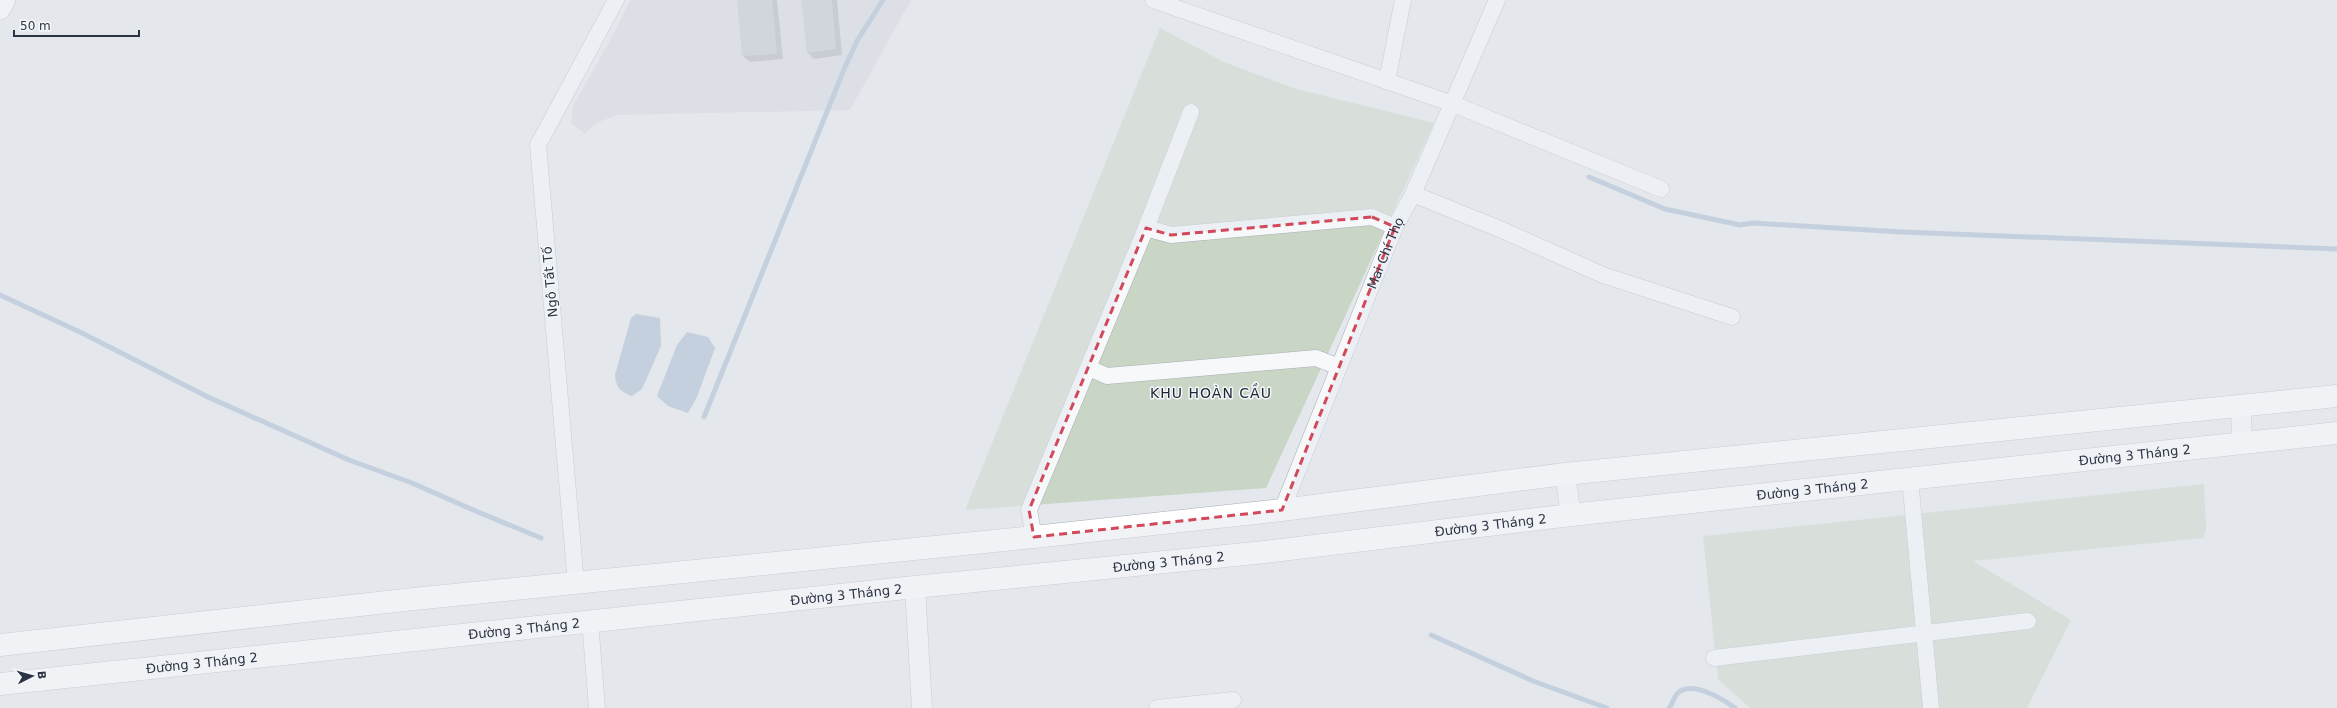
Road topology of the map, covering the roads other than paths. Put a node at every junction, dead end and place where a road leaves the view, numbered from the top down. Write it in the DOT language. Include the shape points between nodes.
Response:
graph roads {
  1 [pos="4,0"];
  2 [pos="616,0"];
  3 [pos="1153,0"];
  4 [pos="1403,0"];
  5 [pos="1497,0"];
  6 [pos="0,8"];
  7 [pos="1387,82"];
  8 [pos="1453,104"];
  9 [pos="1191,112"];
  10 [pos="1661,189"];
  11 [pos="1413,194"];
  12 [pos="1395,227"];
  13 [pos="1146,228"];
  14 [pos="1732,317"];
  15 [pos="1338,367"];
  16 [pos="1089,368"];
  17 [pos="2337,396"];
  18 [pos="2241,407"];
  19 [pos="2337,433"];
  20 [pos="2242,443"];
  21 [pos="1565,474"];
  22 [pos="1910,478"];
  23 [pos="1282,510"];
  24 [pos="1571,515"];
  25 [pos="1034,537"];
  26 [pos="576,584"];
  27 [pos="915,587"];
  28 [pos="590,621"];
  29 [pos="2028,621"];
  30 [pos="1924,633"];
  31 [pos="0,645"];
  32 [pos="1714,658"];
  33 [pos="0,684"];
  34 [pos="1233,700"];
  35 [pos="597,708"];
  36 [pos="922,708"];
  37 [pos="1157,708"];
  38 [pos="1931,708"];
  1 -- 6 [label="main road"];
  2 -- 26 [label="street, Ngô Tất Tố" via="538,145"];
  3 -- 7 [label="street"];
  4 -- 7 [label="street"];
  5 -- 8 [label="street, Mai Chí Thọ"];
  7 -- 8 [label="street"];
  8 -- 10 [label="street"];
  8 -- 11 [label="street, Mai Chí Thọ"];
  9 -- 13 [label="street"];
  11 -- 12 [label="street, Mai Chí Thọ"];
  11 -- 14 [label="street" via="1603,275"];
  12 -- 13 [label="street" via="1372,217 1171,235"];
  12 -- 15 [label="street, Mai Chí Thọ"];
  13 -- 16 [label="street"];
  15 -- 16 [label="street" via="1316,358 1107,376"];
  15 -- 23 [label="street, Mai Chí Thọ"];
  16 -- 25 [label="street" via="1029,510"];
  17 -- 18 [label="main road"];
  18 -- 20 [label="street"];
  18 -- 21 [label="main road"];
  19 -- 20 [label="main road, Đường 3 Tháng 2"];
  20 -- 22 [label="main road, Đường 3 Tháng 2"];
  21 -- 23 [label="main road"];
  21 -- 24 [label="street"];
  22 -- 24 [label="main road, Đường 3 Tháng 2"];
  22 -- 30 [label="street"];
  23 -- 25 [label="main road"];
  24 -- 27 [label="main road, Đường 3 Tháng 2" via="1265,552"];
  25 -- 26 [label="main road"];
  26 -- 31 [label="main road" via="414,599"];
  27 -- 28 [label="main road, Đường 3 Tháng 2"];
  27 -- 36 [label="street"];
  28 -- 33 [label="main road, Đường 3 Tháng 2"];
  28 -- 35 [label="street"];
  29 -- 30 [label="street"];
  30 -- 32 [label="street"];
  30 -- 38 [label="street"];
  34 -- 37 [label="street"];
}
